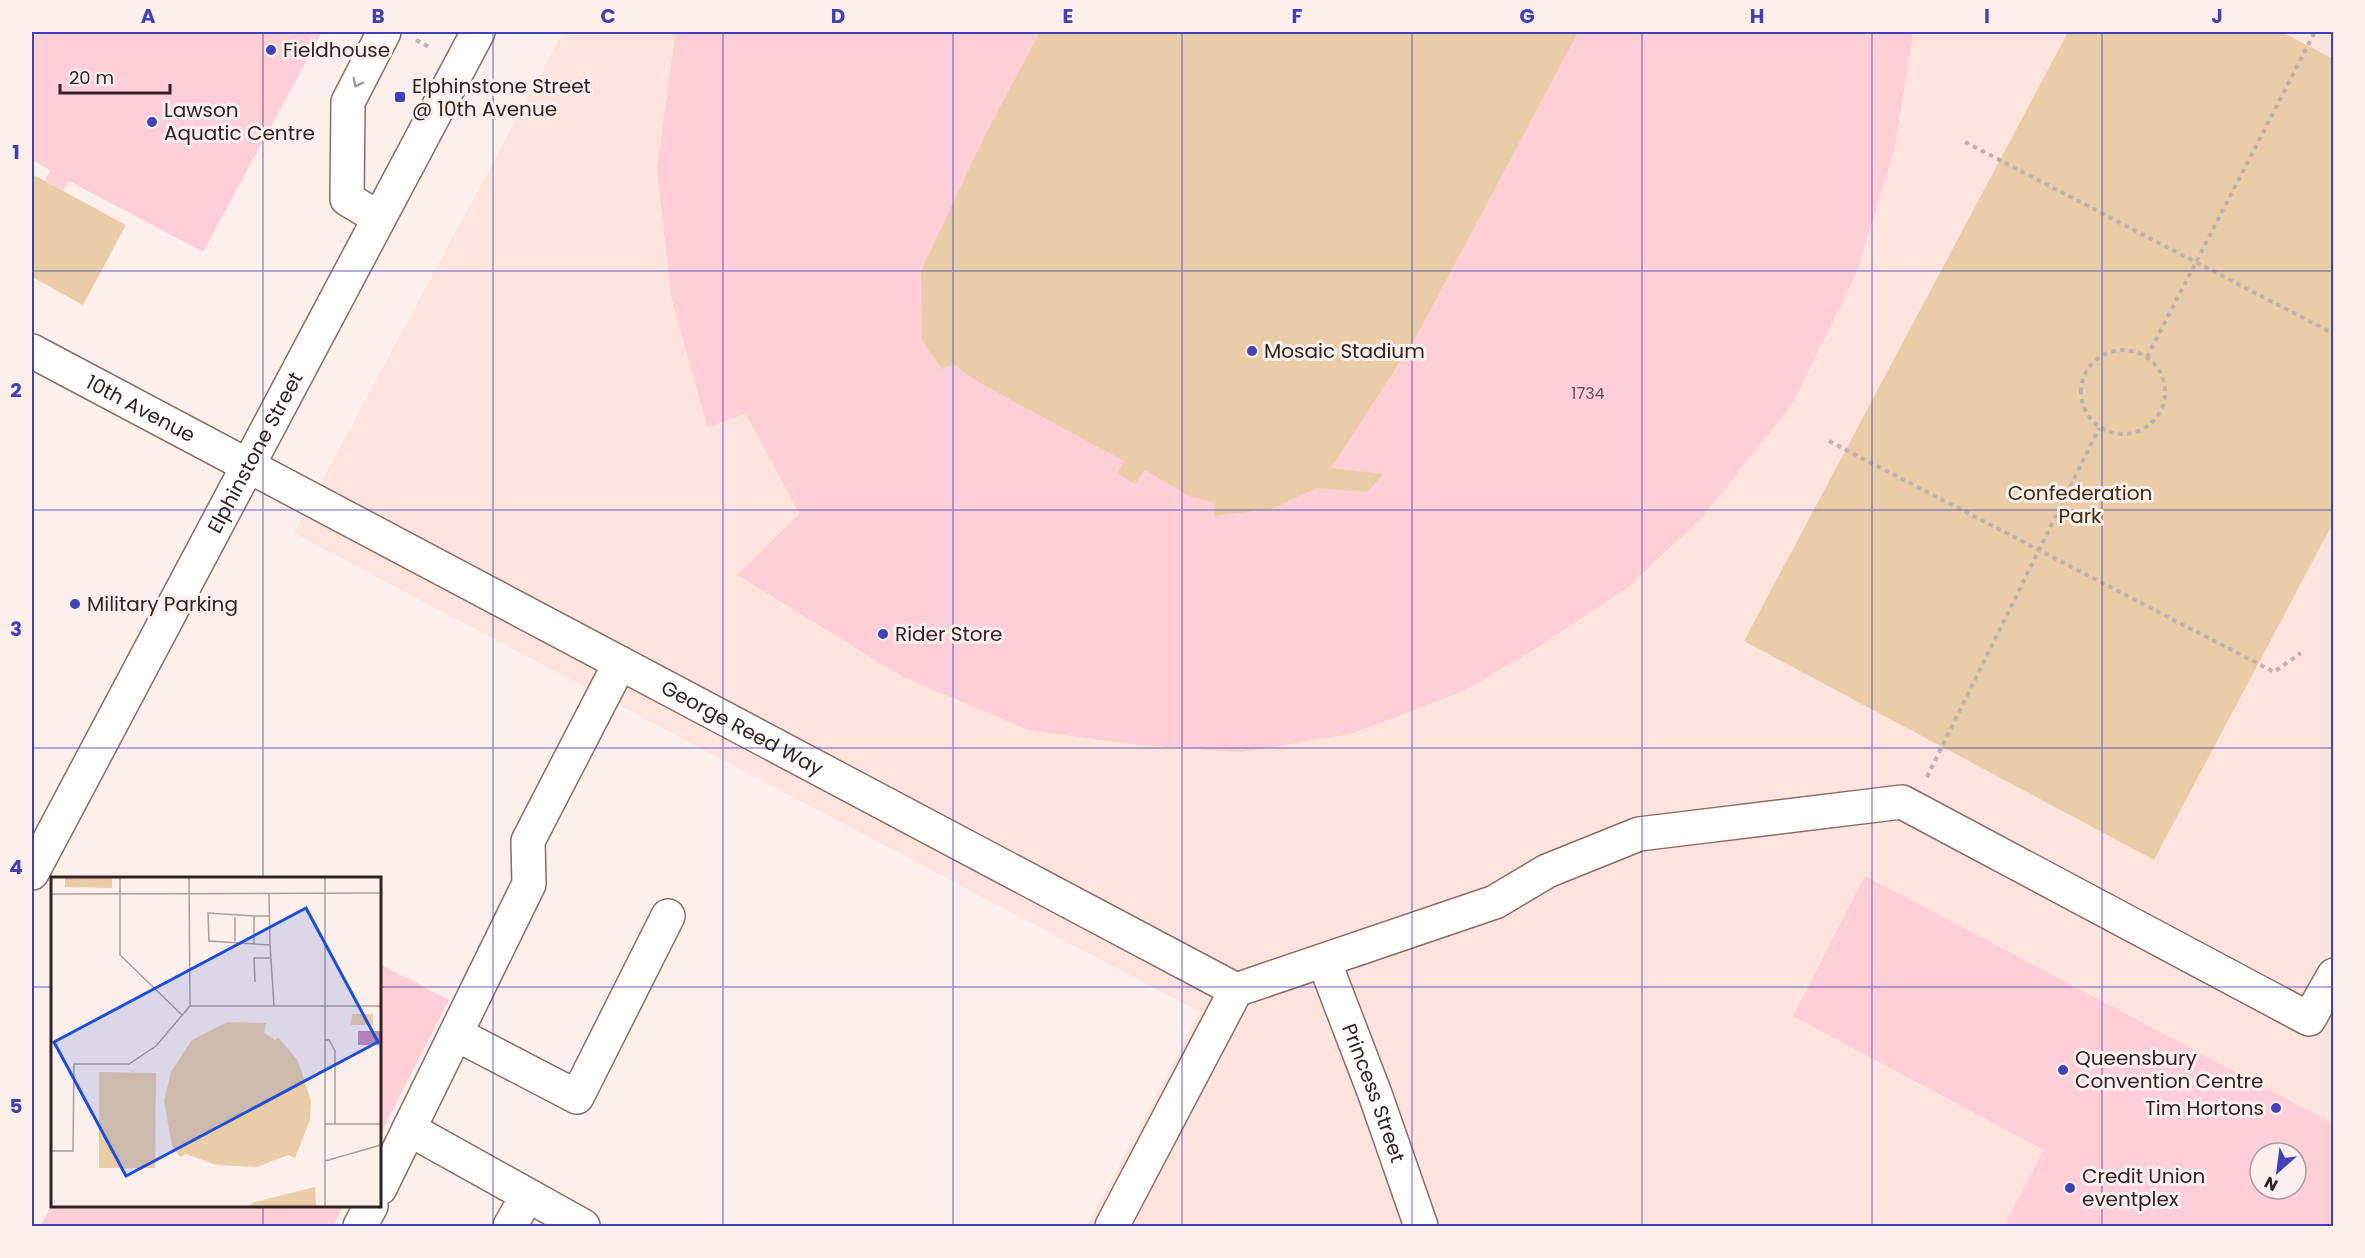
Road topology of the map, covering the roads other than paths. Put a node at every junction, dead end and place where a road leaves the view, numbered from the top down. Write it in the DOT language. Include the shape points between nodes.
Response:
graph roads {
  1 [pos="384,32"];
  2 [pos="478,32"];
  3 [pos="379,218"];
  4 [pos="32,351"];
  5 [pos="248,467"];
  6 [pos="620,663"];
  7 [pos="32,873"];
  8 [pos="668,916"];
  9 [pos="1323,961"];
  10 [pos="2334,975"];
  11 [pos="1236,990"];
  12 [pos="456,1034"];
  13 [pos="410,1129"];
  14 [pos="381,1186"];
  15 [pos="527,1196"];
  16 [pos="370,1207"];
  17 [pos="360,1227"];
  18 [pos="510,1227"];
  19 [pos="583,1227"];
  20 [pos="1112,1227"];
  21 [pos="1421,1227"];
  1 -- 3 [label="street, one-way" via="348,102 347,199"];
  2 -- 3 [label="street, Elphinstone Street"];
  3 -- 5 [label="street, Elphinstone Street"];
  4 -- 5 [label="street, 10th Avenue"];
  5 -- 6 [label="street, George Reed Way"];
  5 -- 7 [label="street, Elphinstone Street"];
  6 -- 11 [label="street, George Reed Way"];
  6 -- 12 [label="street" via="528,841 529,884"];
  8 -- 12 [label="street" via="577,1096"];
  9 -- 10 [label="street" via="1495,902 1547,871 1639,834 1902,802 2309,1019"];
  9 -- 11 [label="street"];
  9 -- 21 [label="street, Princess Street"];
  11 -- 20 [label="street"];
  12 -- 13 [label="street"];
  13 -- 14 [label="street"];
  13 -- 15 [label="street"];
  15 -- 18 [label="street"];
  15 -- 19 [label="street"];
  16 -- 17 [label="street"];
}
